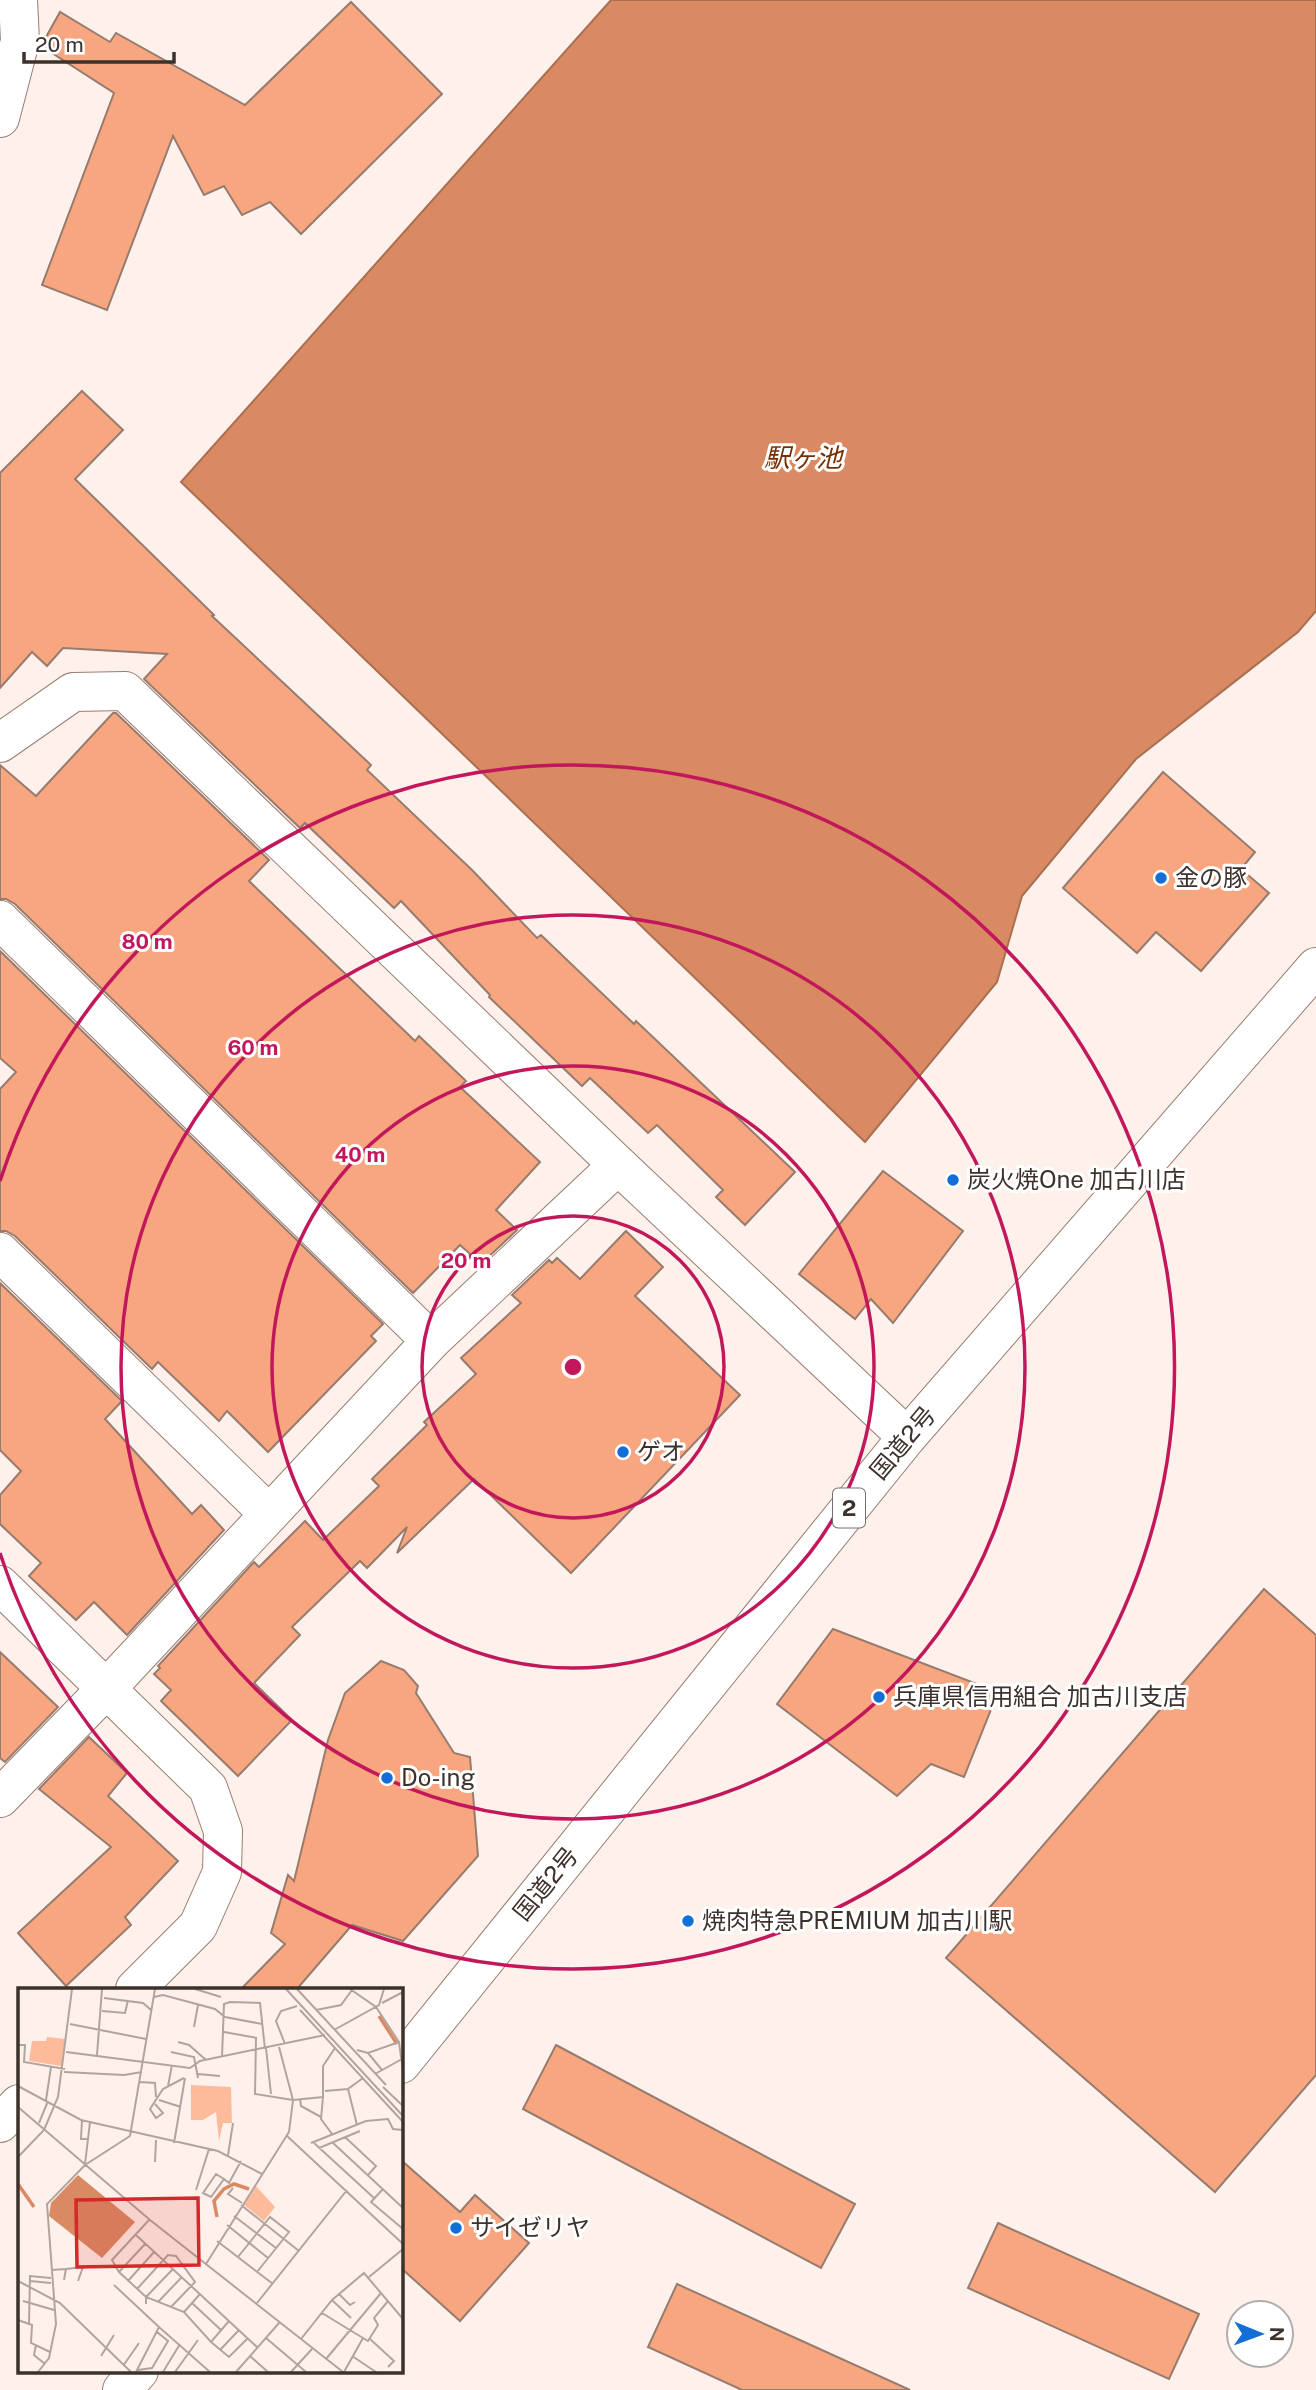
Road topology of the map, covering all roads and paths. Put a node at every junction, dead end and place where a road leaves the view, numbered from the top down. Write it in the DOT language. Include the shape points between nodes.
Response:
graph roads {
  1 [pos="18,0"];
  2 [pos="0,118"];
  3 [pos="0,743"];
  4 [pos="0,920"];
  5 [pos="1316,967"];
  6 [pos="618,1165"];
  7 [pos="0,1252"];
  8 [pos="431,1340"];
  9 [pos="907,1437"];
  10 [pos="269,1514"];
  11 [pos="0,1585"];
  12 [pos="107,1688"];
  13 [pos="0,1798"];
  14 [pos="136,1988"];
  15 [pos="402,2063"];
  16 [pos="18,2105"];
  17 [pos="0,2123"];
  18 [pos="138,2372"];
  19 [pos="122,2390"];
  1 -- 2 [label="main road" via="20,41"];
  3 -- 6 [label="main road" via="73,692 125,691"];
  4 -- 8 [label="main road"];
  5 -- 9 [label="main road, 国道2号 / 2"];
  6 -- 8 [label="main road"];
  6 -- 9 [label="main road"];
  7 -- 10 [label="main road"];
  8 -- 10 [label="main road"];
  9 -- 15 [label="main road, 国道2号 / 2"];
  10 -- 12 [label="main road"];
  11 -- 12 [label="main road"];
  12 -- 13 [label="main road"];
  12 -- 14 [label="main road" via="208,1787 223,1831 222,1872 198,1926"];
  16 -- 17 [label="main road"];
  18 -- 19 [label="main road"];
}
